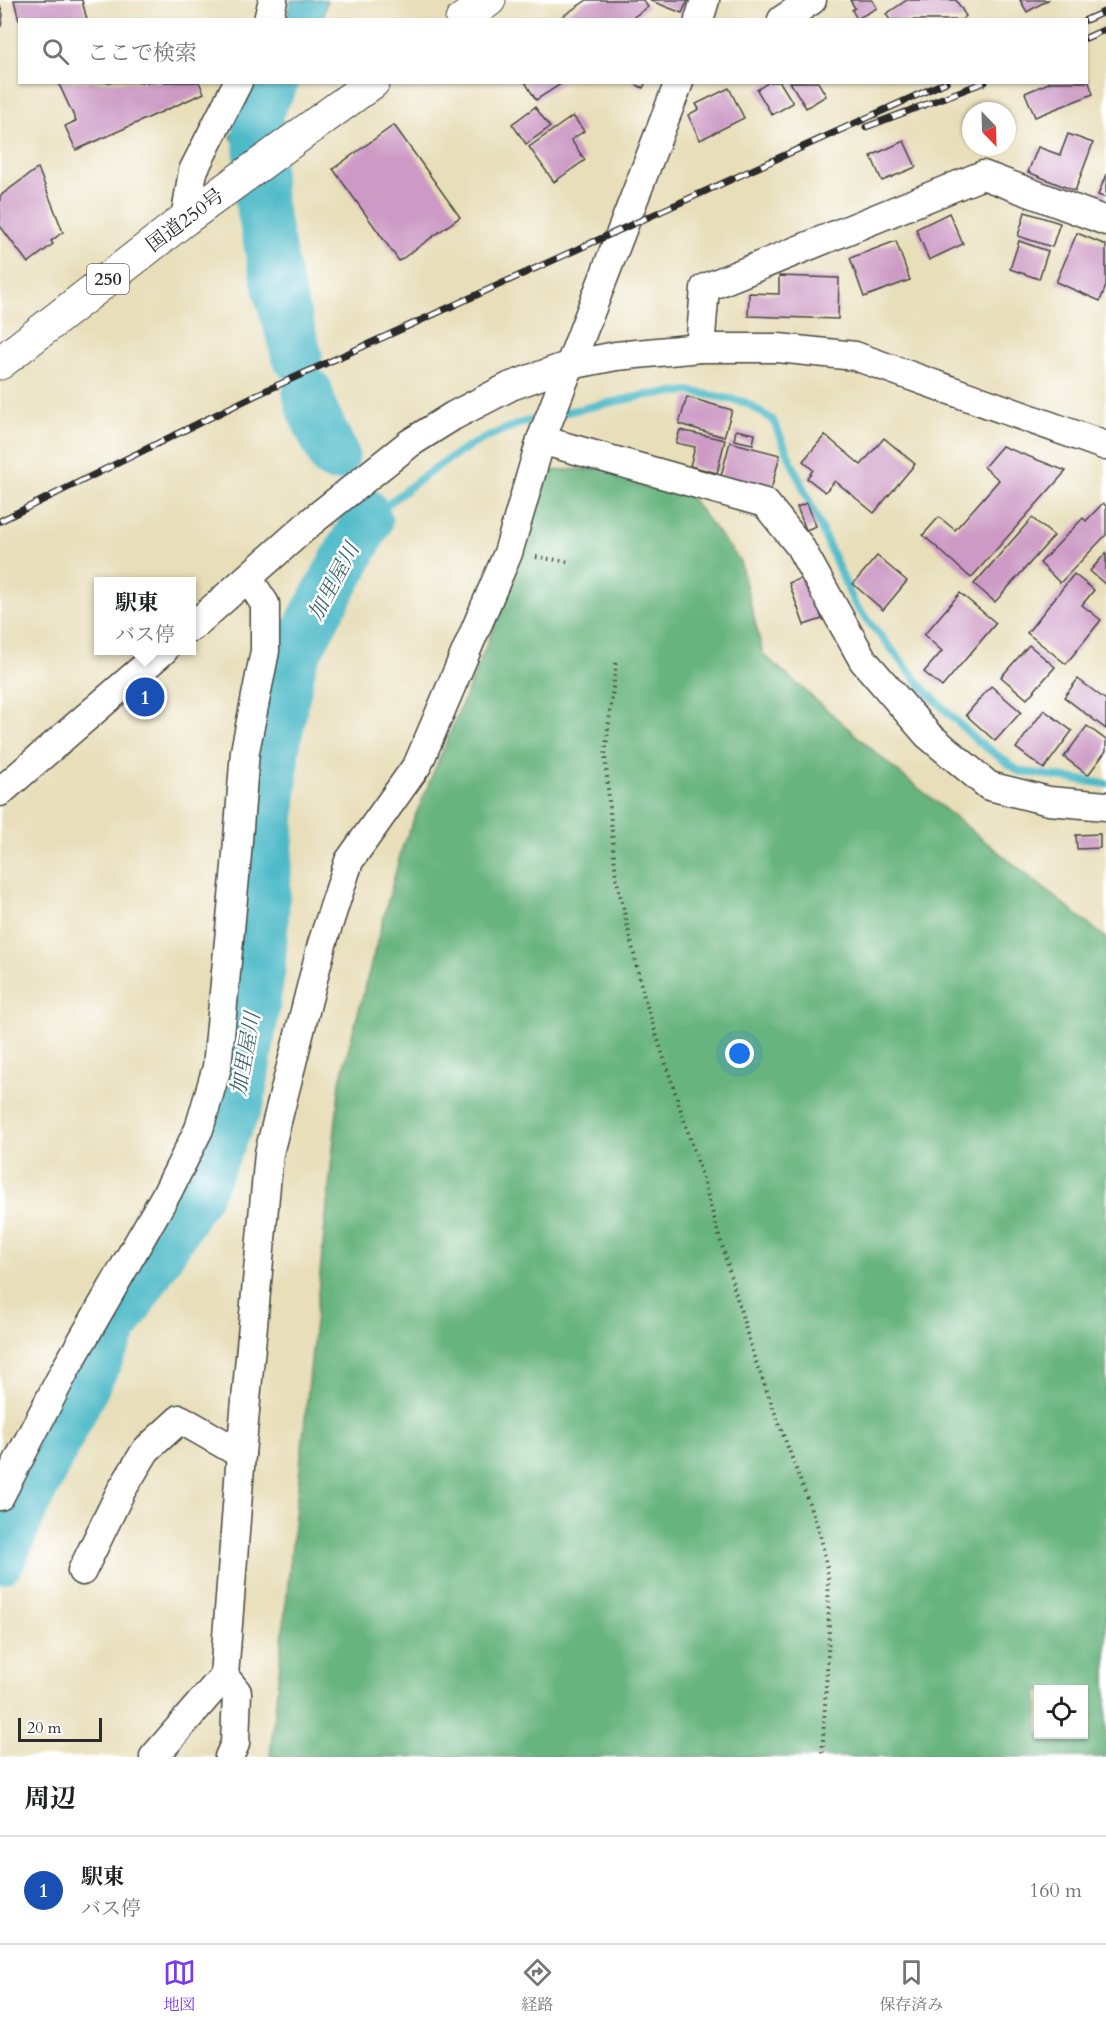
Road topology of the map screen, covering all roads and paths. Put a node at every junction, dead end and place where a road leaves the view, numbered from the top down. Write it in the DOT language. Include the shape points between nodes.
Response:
graph roads {
  1 [pos="273,0"];
  2 [pos="489,0"];
  3 [pos="705,0"];
  4 [pos="812,0"];
  5 [pos="268,18"];
  6 [pos="465,18"];
  7 [pos="700,18"];
  8 [pos="785,18"];
  9 [pos="237,84"];
  10 [pos="680,84"];
  11 [pos="361,92"];
  12 [pos="185,219"];
  13 [pos="1106,221"];
  14 [pos="700,348"];
  15 [pos="0,363"];
  16 [pos="570,365"];
  17 [pos="542,440"];
  18 [pos="1106,446"];
  19 [pos="248,578"];
  20 [pos="196,624"];
  21 [pos="159,655"];
  22 [pos="616,663"];
  23 [pos="0,792"];
  24 [pos="1106,806"];
  25 [pos="241,1454"];
  26 [pos="0,1496"];
  27 [pos="82,1570"];
  28 [pos="224,1676"];
  29 [pos="154,1757"];
  30 [pos="229,1757"];
  31 [pos="822,1757"];
  1 -- 5 [label="street"];
  2 -- 6 [label="highway"];
  3 -- 7 [label="street"];
  4 -- 8 [label="street"];
  9 -- 12 [label="street" via="193,171"];
  10 -- 16 [label="street"];
  11 -- 12 [label="highway, 国道250号 / 250"];
  12 -- 15 [label="highway, 国道250号 / 250"];
  13 -- 14 [label="street" via="983,175 705,288"];
  14 -- 16 [label="street"];
  14 -- 18 [label="street" via="778,348 855,357"];
  16 -- 17 [label="street"];
  16 -- 19 [label="street" via="511,386 410,443"];
  17 -- 24 [label="street" via="765,503 799,545 862,660 928,735 989,786 1049,801"];
  17 -- 25 [label="street" via="508,553 418,764 349,861 322,944 269,1153"];
  19 -- 20 [label="street"];
  19 -- 26 [label="street" via="265,604 265,651 245,751 217,1067 199,1129 168,1191 64,1372"];
  21 -- 23 [label="street"];
  22 -- 31 [label="path" via="605,755 616,877 644,998 700,1169 753,1354 820,1533 828,1572 829,1635"];
  25 -- 27 [label="street" via="180,1419 146,1450"];
  25 -- 28 [label="street"];
  28 -- 29 [label="street"];
  28 -- 30 [label="street" via="237,1692 235,1744"];
}
